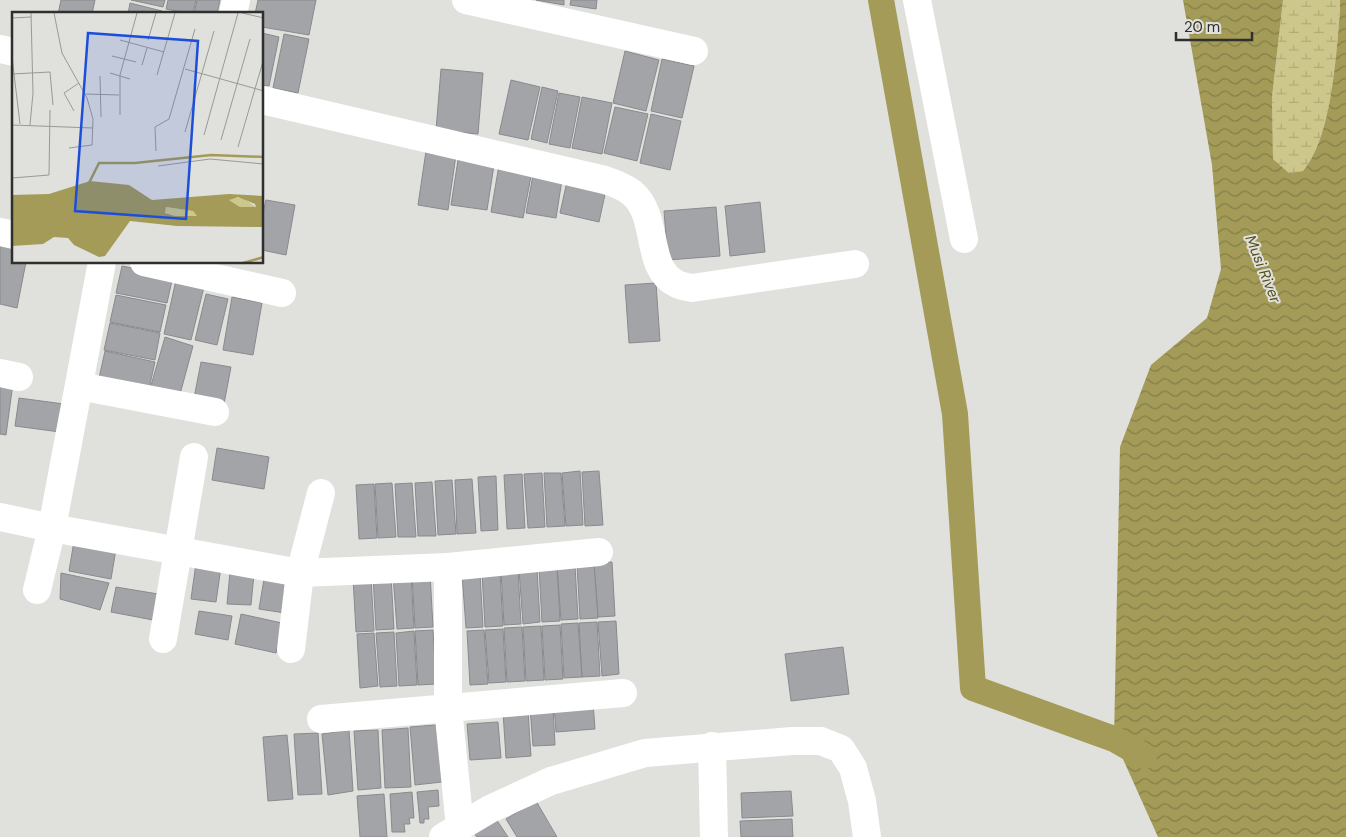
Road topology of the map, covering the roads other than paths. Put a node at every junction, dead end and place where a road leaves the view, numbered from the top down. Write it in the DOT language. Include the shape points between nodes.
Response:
graph roads {
  1 [pos="466,0"];
  2 [pos="917,0"];
  3 [pos="694,51"];
  4 [pos="264,100"];
  5 [pos="964,239"];
  6 [pos="102,264"];
  7 [pos="153,264"];
  8 [pos="856,264"];
  9 [pos="282,293"];
  10 [pos="79,386"];
  11 [pos="215,412"];
  12 [pos="194,458"];
  13 [pos="321,493"];
  14 [pos="0,517"];
  15 [pos="52,528"];
  16 [pos="178,551"];
  17 [pos="599,552"];
  18 [pos="448,568"];
  19 [pos="300,573"];
  20 [pos="38,590"];
  21 [pos="163,639"];
  22 [pos="291,649"];
  23 [pos="623,693"];
  24 [pos="448,708"];
  25 [pos="321,720"];
  26 [pos="712,746"];
  27 [pos="451,832"];
  28 [pos="714,837"];
  29 [pos="867,837"];
  1 -- 3 [label="street"];
  2 -- 5 [label="street"];
  4 -- 8 [label="street" via="619,186 633,194 647,215 656,261 676,284 692,288"];
  6 -- 10 [label="street"];
  7 -- 9 [label="street"];
  10 -- 11 [label="street"];
  10 -- 15 [label="street"];
  12 -- 16 [label="street"];
  13 -- 19 [label="street"];
  14 -- 15 [label="street"];
  15 -- 16 [label="street"];
  15 -- 20 [label="street"];
  16 -- 19 [label="street"];
  16 -- 21 [label="street"];
  17 -- 18 [label="street"];
  18 -- 19 [label="street"];
  18 -- 24 [label="street"];
  19 -- 22 [label="street"];
  23 -- 24 [label="street"];
  24 -- 25 [label="street"];
  24 -- 27 [label="street"];
  26 -- 27 [label="street" via="645,752 552,781 490,809"];
  26 -- 28 [label="street"];
  26 -- 29 [label="street" via="821,741 841,749 853,768"];
}
